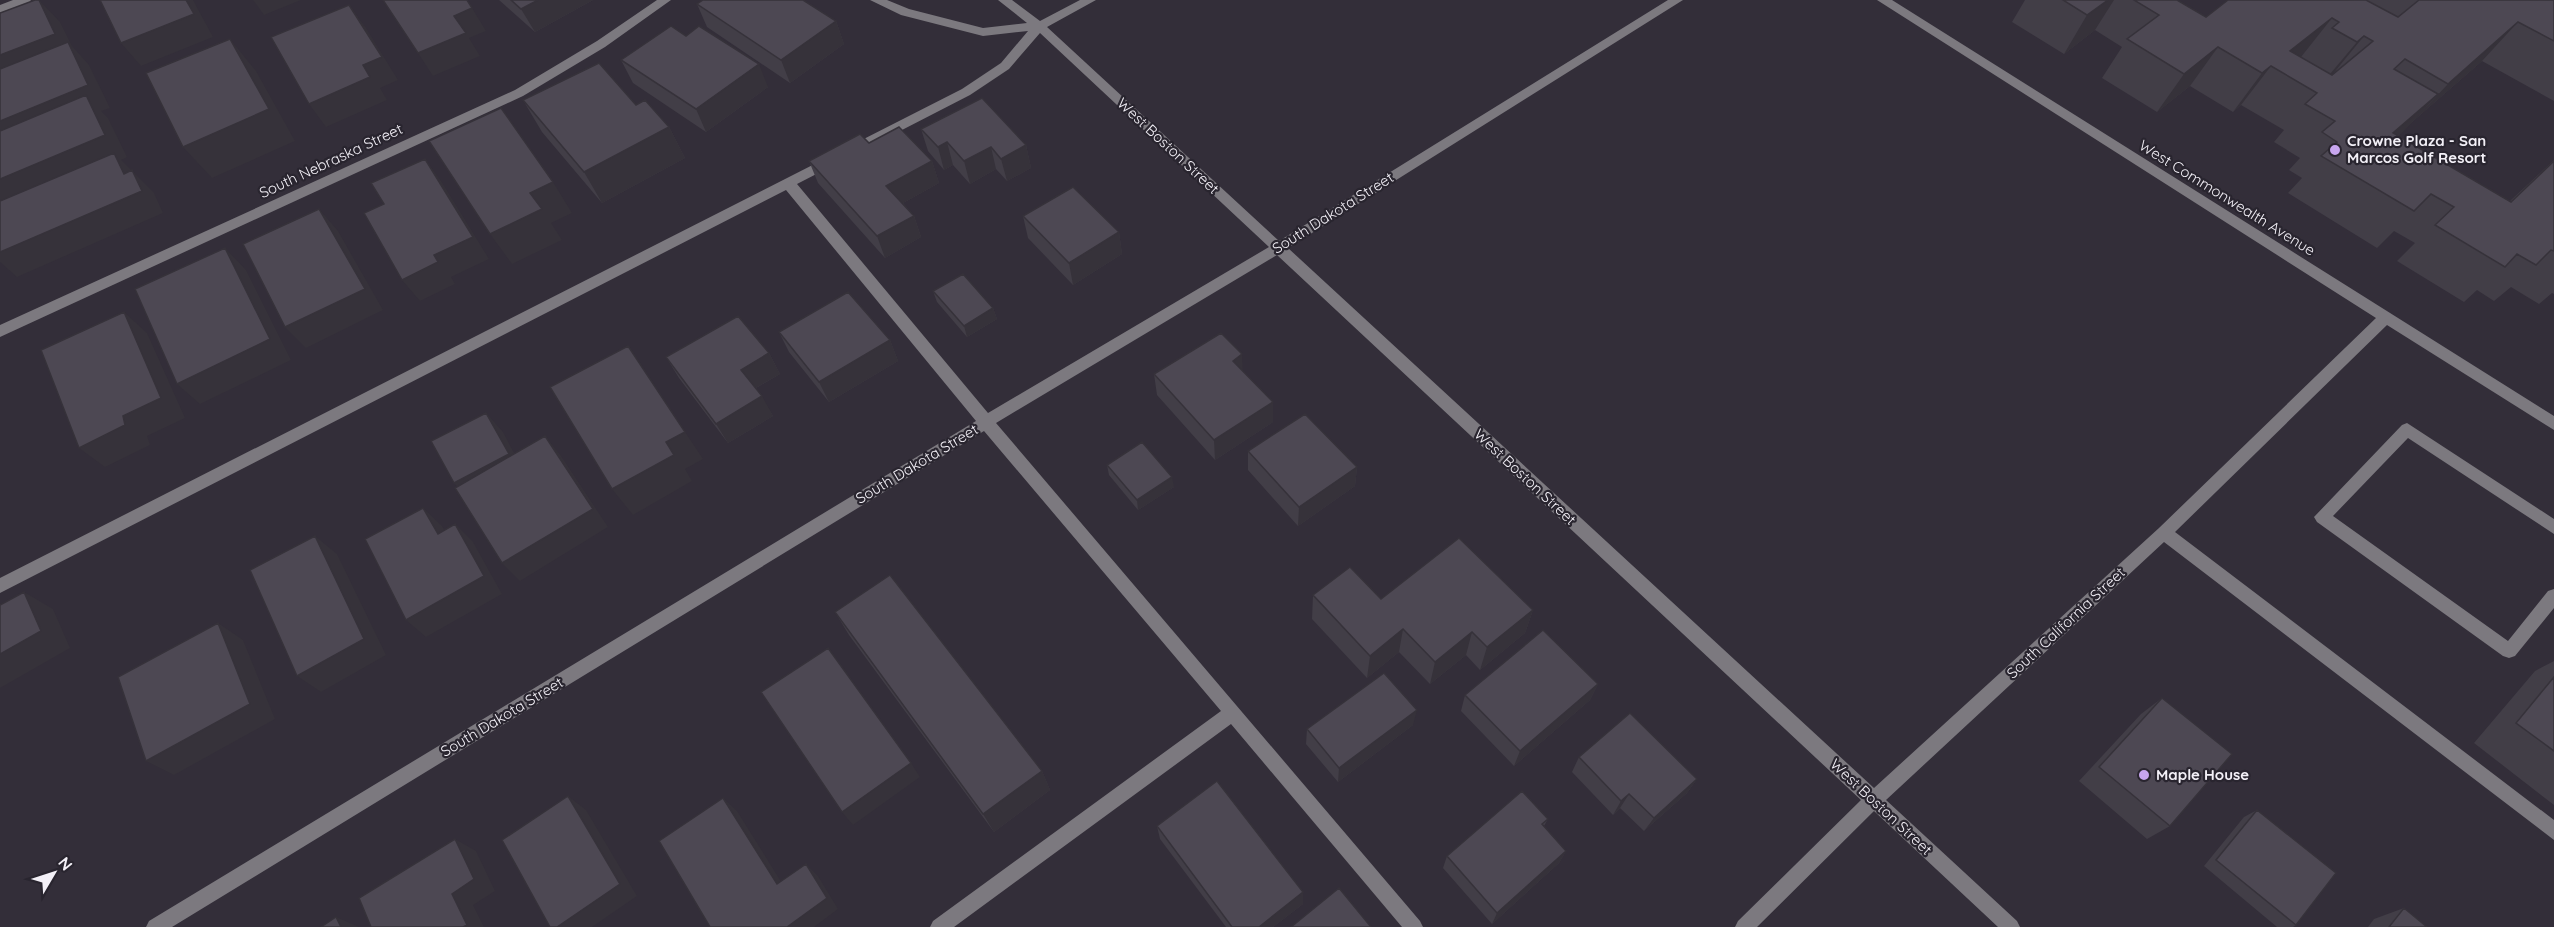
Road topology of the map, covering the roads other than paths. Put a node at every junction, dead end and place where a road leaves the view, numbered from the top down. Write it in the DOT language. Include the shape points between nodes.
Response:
graph roads {
  1 [pos="25,0"];
  2 [pos="665,0"];
  3 [pos="876,0"];
  4 [pos="1004,0"];
  5 [pos="1090,0"];
  6 [pos="1677,0"];
  7 [pos="1883,0"];
  8 [pos="0,9"];
  9 [pos="1039,26"];
  10 [pos="788,183"];
  11 [pos="1278,248"];
  12 [pos="2386,317"];
  13 [pos="0,331"];
  14 [pos="986,422"];
  15 [pos="2554,424"];
  16 [pos="2554,527"];
  17 [pos="2164,533"];
  18 [pos="0,586"];
  19 [pos="2554,596"];
  20 [pos="1232,713"];
  21 [pos="1874,800"];
  22 [pos="2554,831"];
  23 [pos="155,927"];
  24 [pos="939,927"];
  25 [pos="1414,927"];
  26 [pos="1744,927"];
  27 [pos="2011,927"];
  1 -- 8 [label="street"];
  2 -- 13 [label="street, South Nebraska Street" via="519,93"];
  3 -- 9 [label="street" via="905,12 983,32"];
  4 -- 9 [label="street, West Boston Street"];
  5 -- 9 [label="street"];
  6 -- 11 [label="street, South Dakota Street"];
  7 -- 12 [label="street, West Commonwealth Avenue"];
  9 -- 10 [label="street" via="1005,66 966,92"];
  9 -- 11 [label="street, West Boston Street"];
  10 -- 14 [label="street"];
  10 -- 18 [label="street"];
  11 -- 14 [label="street, South Dakota Street"];
  11 -- 21 [label="street, West Boston Street"];
  12 -- 15 [label="street, West Commonwealth Avenue"];
  12 -- 17 [label="street, South California Street"];
  14 -- 20 [label="street"];
  14 -- 23 [label="street, South Dakota Street"];
  16 -- 19 [label="street" via="2407,429 2322,517 2509,651"];
  17 -- 21 [label="street, South California Street"];
  17 -- 22 [label="street"];
  20 -- 24 [label="street"];
  20 -- 25 [label="street"];
  21 -- 26 [label="street, South California Street"];
  21 -- 27 [label="street, West Boston Street"];
}
